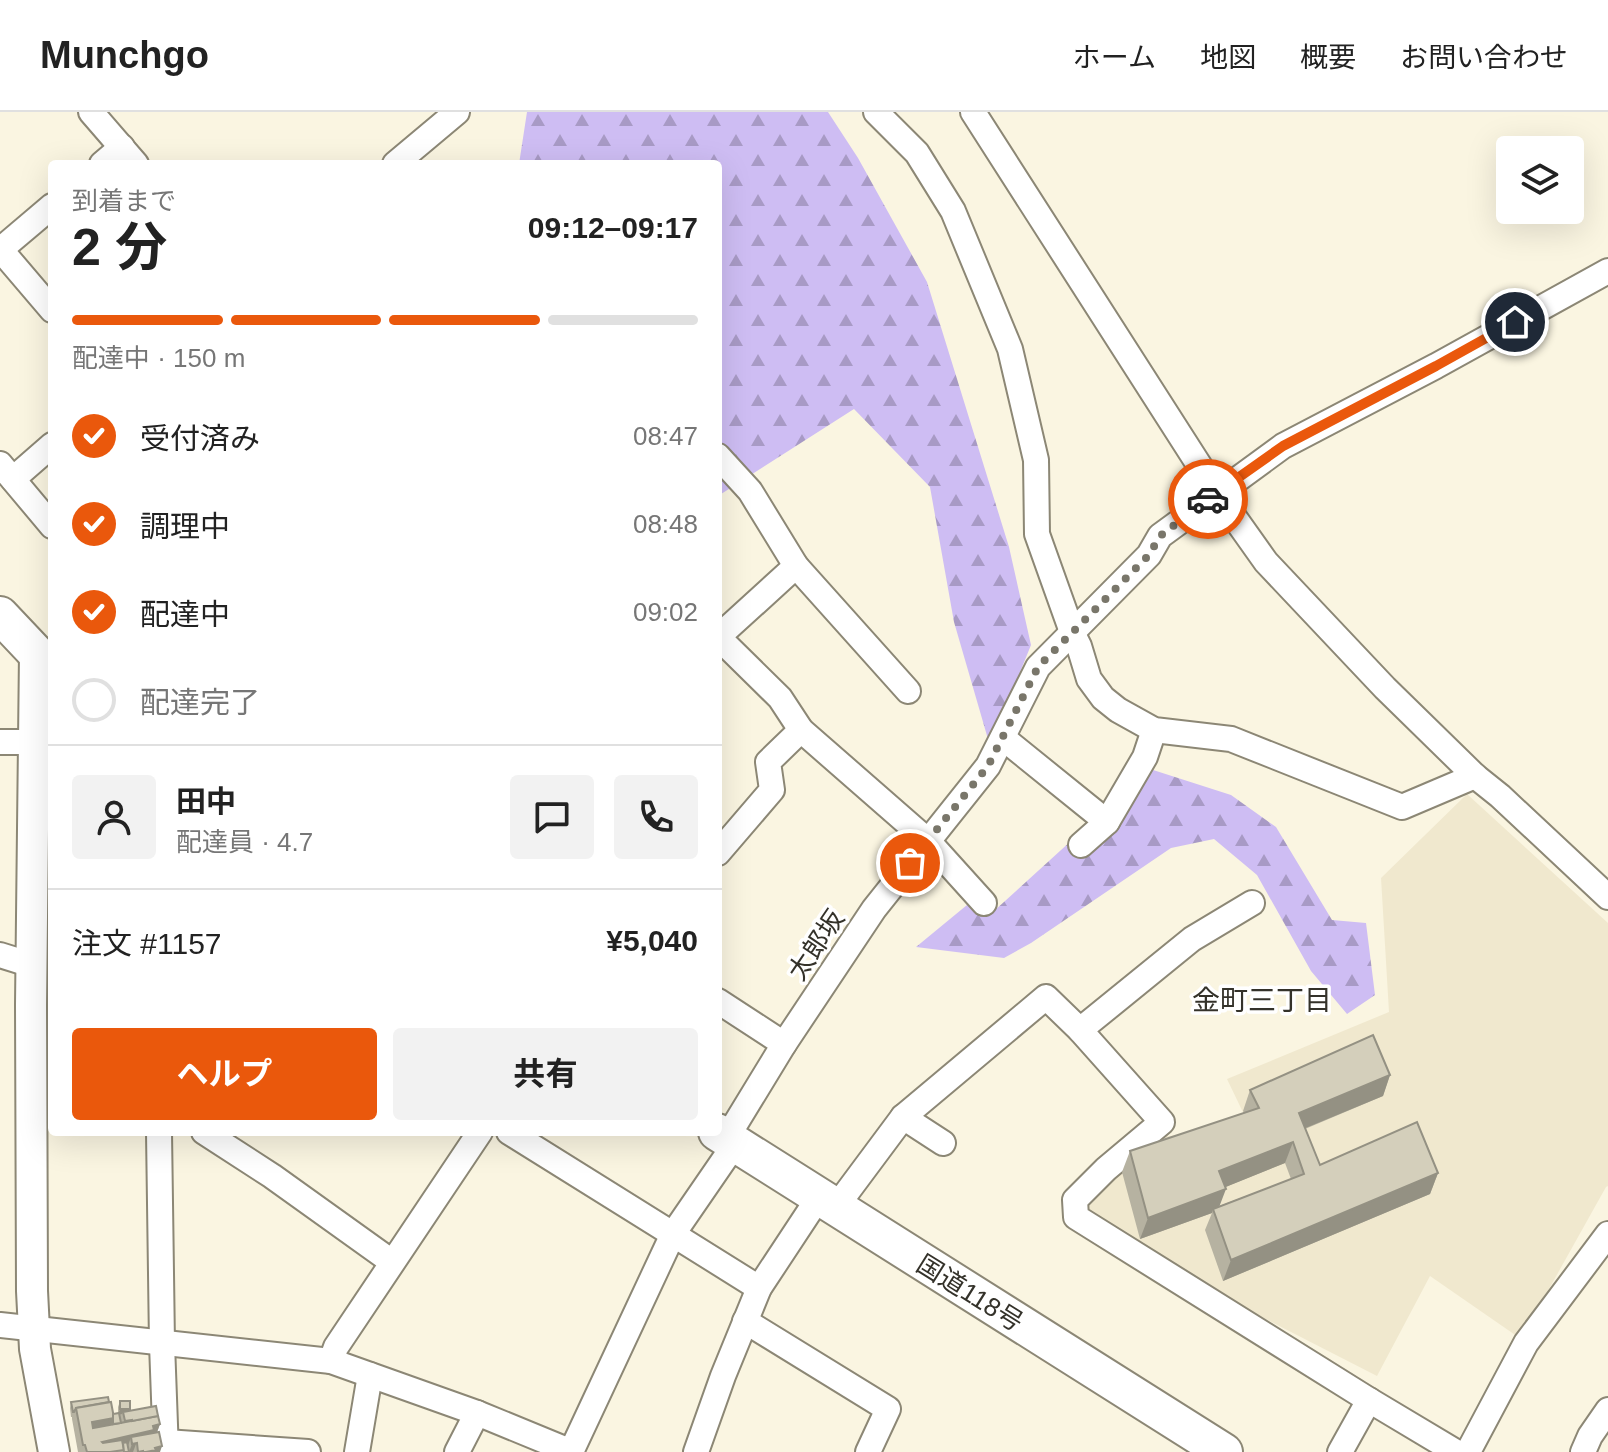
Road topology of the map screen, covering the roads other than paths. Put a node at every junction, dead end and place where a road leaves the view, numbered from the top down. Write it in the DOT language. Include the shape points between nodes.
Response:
graph roads {
  1 [pos="91,112"];
  2 [pos="457,112"];
  3 [pos="876,112"];
  4 [pos="973,112"];
  5 [pos="129,156"];
  6 [pos="400,160"];
  7 [pos="48,209"];
  8 [pos="0,249"];
  9 [pos="1608,271"];
  10 [pos="48,305"];
  11 [pos="48,447"];
  12 [pos="722,460"];
  13 [pos="6,472"];
  14 [pos="1217,493"];
  15 [pos="48,521"];
  16 [pos="796,566"];
  17 [pos="0,615"];
  18 [pos="1072,632"];
  19 [pos="722,633"];
  20 [pos="722,641"];
  21 [pos="44,661"];
  22 [pos="908,691"];
  23 [pos="801,730"];
  24 [pos="1154,730"];
  25 [pos="1003,738"];
  26 [pos="0,742"];
  27 [pos="34,742"];
  28 [pos="1475,776"];
  29 [pos="43,806"];
  30 [pos="1107,822"];
  31 [pos="928,841"];
  32 [pos="1081,845"];
  33 [pos="722,848"];
  34 [pos="1608,897"];
  35 [pos="984,903"];
  36 [pos="1252,903"];
  37 [pos="42,926"];
  38 [pos="0,955"];
  39 [pos="32,965"];
  40 [pos="722,1004"];
  41 [pos="1080,1030"];
  42 [pos="784,1044"];
  43 [pos="42,1083"];
  44 [pos="903,1117"];
  45 [pos="159,1136"];
  46 [pos="210,1136"];
  47 [pos="477,1136"];
  48 [pos="515,1136"];
  49 [pos="724,1136"];
  50 [pos="943,1143"];
  51 [pos="827,1202"];
  52 [pos="673,1234"];
  53 [pos="1608,1234"];
  54 [pos="392,1262"];
  55 [pos="759,1288"];
  56 [pos="745,1321"];
  57 [pos="0,1325"];
  58 [pos="33,1329"];
  59 [pos="162,1344"];
  60 [pos="331,1361"];
  61 [pos="370,1375"];
  62 [pos="1369,1400"];
  63 [pos="1608,1410"];
  64 [pos="477,1413"];
  65 [pos="166,1447"];
  66 [pos="249,1449"];
  67 [pos="54,1452"];
  68 [pos="308,1452"];
  69 [pos="357,1452"];
  70 [pos="457,1452"];
  71 [pos="571,1452"];
  72 [pos="696,1452"];
  73 [pos="868,1452"];
  74 [pos="1224,1452"];
  75 [pos="1340,1452"];
  76 [pos="1456,1452"];
  77 [pos="1468,1452"];
  78 [pos="1583,1452"];
  1 -- 5 [label="street"];
  2 -- 6 [label="street"];
  3 -- 18 [label="street" via="917,153 953,211 1010,349 1036,460 1037,534"];
  4 -- 14 [label="street"];
  7 -- 8 [label="street"];
  8 -- 10 [label="street"];
  9 -- 14 [label="street, 太郎坂" via="1283,446"];
  11 -- 13 [label="street"];
  12 -- 16 [label="street" via="750,491"];
  13 -- 15 [label="street"];
  14 -- 18 [label="street, 太郎坂" via="1160,536 1149,555"];
  14 -- 28 [label="street" via="1266,562"];
  16 -- 19 [label="street"];
  16 -- 22 [label="street"];
  17 -- 21 [label="highway"];
  18 -- 24 [label="street" via="1089,679 1103,698"];
  18 -- 25 [label="street, 太郎坂" via="1038,667"];
  20 -- 23 [label="street" via="780,698"];
  21 -- 27 [label="main road"];
  23 -- 31 [label="street"];
  23 -- 33 [label="street" via="768,762 772,790"];
  24 -- 28 [label="street" via="1231,739 1402,807"];
  24 -- 30 [label="street" via="1145,757"];
  25 -- 30 [label="street"];
  25 -- 31 [label="street, 太郎坂" via="988,766"];
  26 -- 27 [label="street"];
  27 -- 29 [label="main road"];
  28 -- 34 [label="street"];
  29 -- 37 [label="main road"];
  30 -- 32 [label="street"];
  31 -- 35 [label="street"];
  31 -- 42 [label="street, 太郎坂" via="874,909"];
  36 -- 41 [label="street" via="1192,939"];
  37 -- 39 [label="main road"];
  38 -- 39 [label="street"];
  39 -- 43 [label="main road"];
  40 -- 42 [label="street"];
  41 -- 44 [label="street" via="1046,997"];
  41 -- 62 [label="street" via="1162,1122 1075,1200 1076,1217"];
  42 -- 49 [label="street, 太郎坂"];
  43 -- 58 [label="main road"];
  44 -- 50 [label="street"];
  44 -- 51 [label="street"];
  45 -- 59 [label="street"];
  46 -- 54 [label="street"];
  47 -- 54 [label="street"];
  48 -- 52 [label="street"];
  49 -- 51 [label="highway, 国道118号"];
  49 -- 52 [label="street, 太郎坂" via="728,1154"];
  51 -- 55 [label="street"];
  51 -- 74 [label="highway, 国道118号"];
  52 -- 55 [label="street"];
  52 -- 71 [label="street, 太郎坂"];
  53 -- 77 [label="street" via="1526,1343"];
  54 -- 60 [label="street"];
  55 -- 56 [label="street"];
  56 -- 72 [label="street"];
  56 -- 73 [label="street" via="888,1409"];
  57 -- 58 [label="street"];
  58 -- 59 [label="street"];
  58 -- 67 [label="main road"];
  59 -- 60 [label="street"];
  59 -- 65 [label="street"];
  60 -- 61 [label="street"];
  61 -- 64 [label="street"];
  61 -- 69 [label="street"];
  62 -- 75 [label="street"];
  62 -- 76 [label="street"];
  63 -- 78 [label="street"];
  64 -- 70 [label="street"];
  64 -- 71 [label="street"];
  65 -- 66 [label="street"];
  66 -- 68 [label="street"];
}
